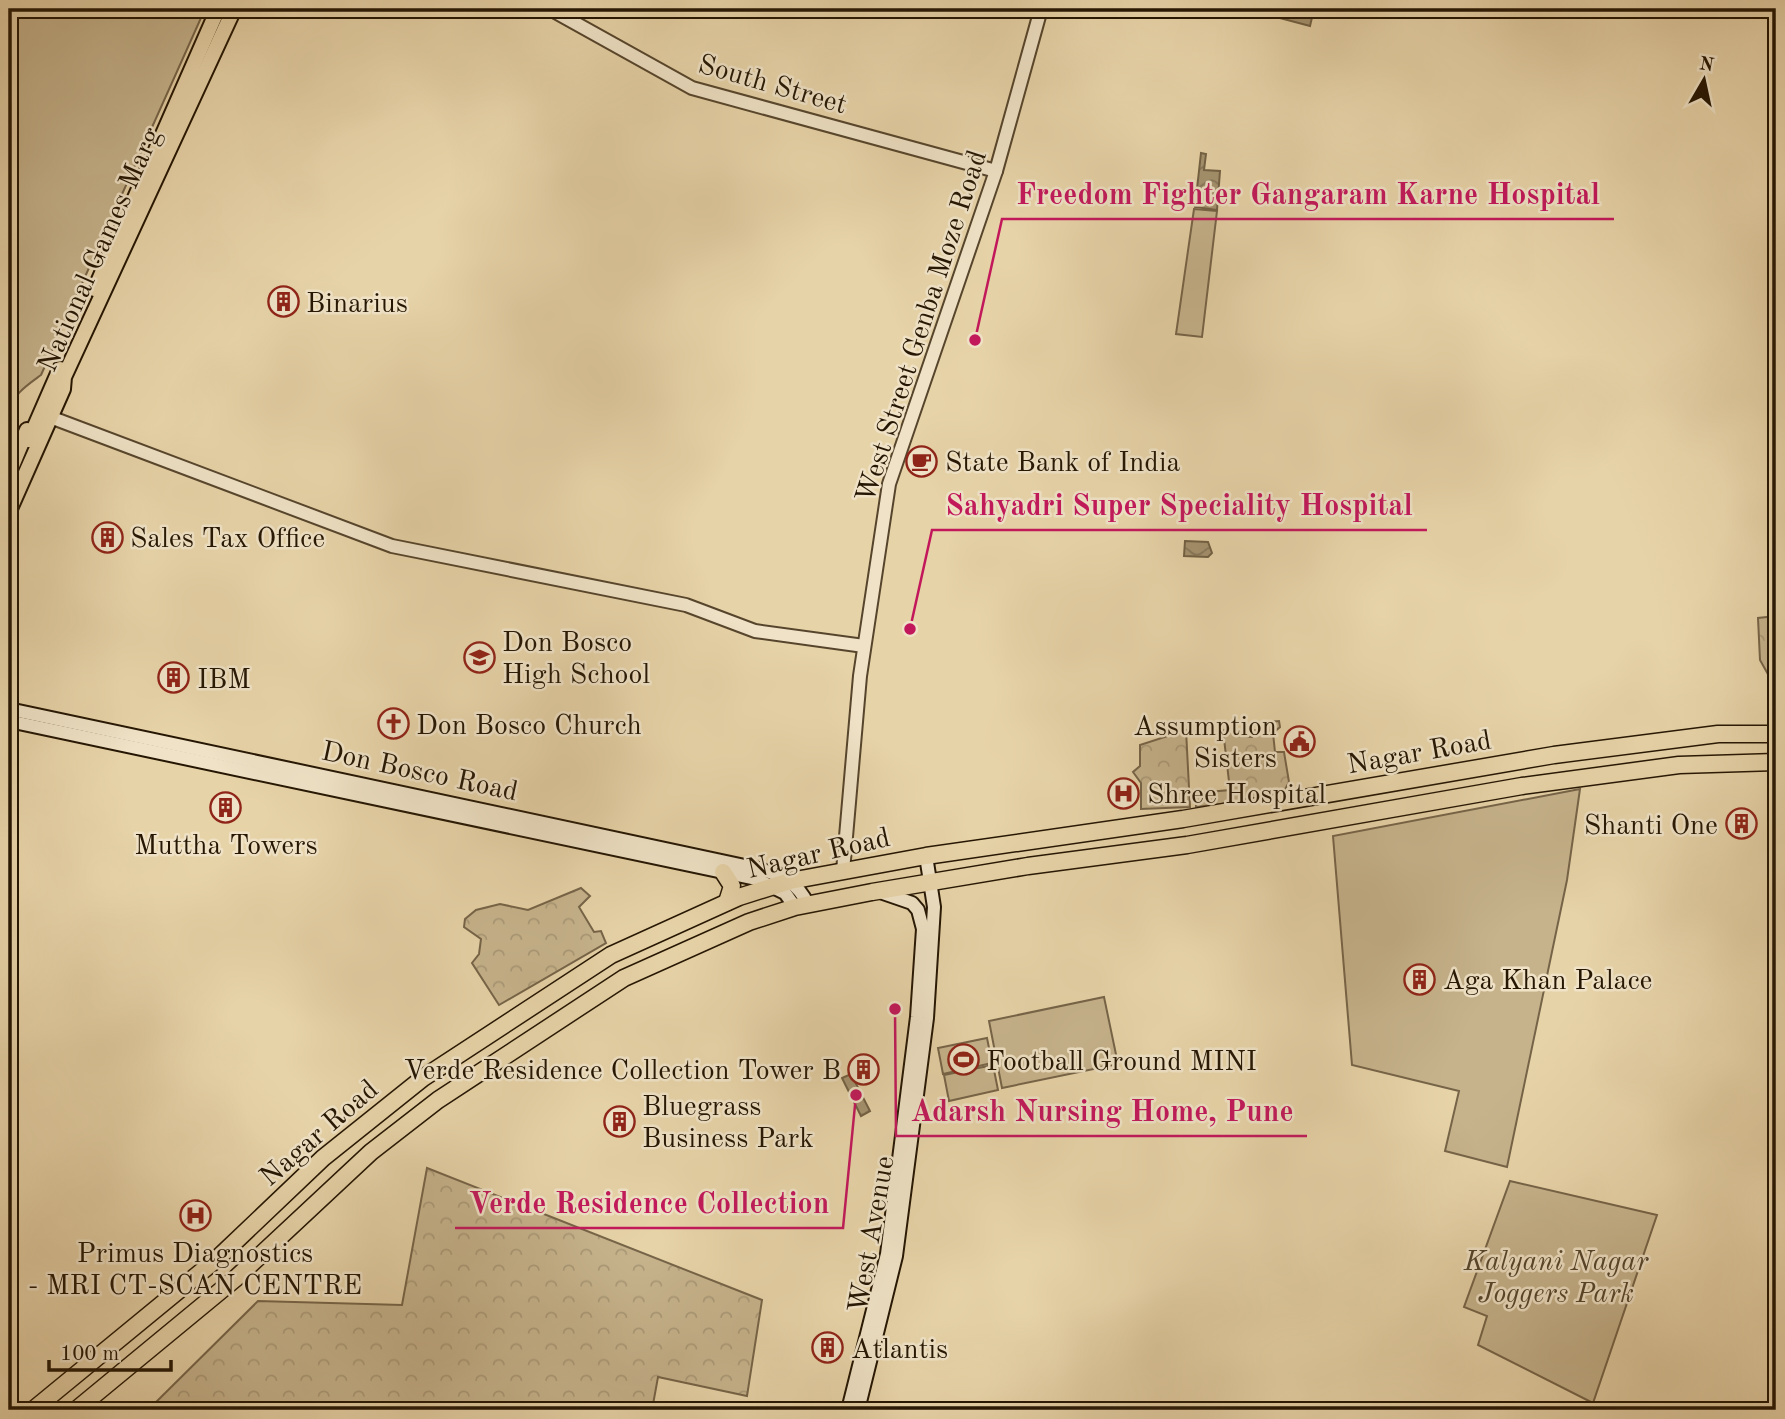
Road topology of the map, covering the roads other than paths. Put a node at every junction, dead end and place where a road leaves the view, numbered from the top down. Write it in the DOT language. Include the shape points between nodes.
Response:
graph roads {
  1 [pos="218,9"];
  2 [pos="234,9"];
  3 [pos="550,9"];
  4 [pos="1041,9"];
  5 [pos="996,172"];
  6 [pos="61,376"];
  7 [pos="50,417"];
  8 [pos="9,473"];
  9 [pos="9,485"];
  10 [pos="9,499"];
  11 [pos="9,511"];
  12 [pos="864,646"];
  13 [pos="9,709"];
  14 [pos="9,721"];
  15 [pos="1776,734"];
  16 [pos="1669,739"];
  17 [pos="1648,742"];
  18 [pos="1776,762"];
  19 [pos="1671,765"];
  20 [pos="1650,768"];
  21 [pos="926,856"];
  22 [pos="843,871"];
  23 [pos="723,872"];
  24 [pos="790,881"];
  25 [pos="931,882"];
  26 [pos="773,885"];
  27 [pos="872,892"];
  28 [pos="727,902"];
  29 [pos="801,906"];
  30 [pos="33,1410"];
  31 [pos="76,1410"];
  32 [pos="848,1410"];
  33 [pos="858,1410"];
  1 -- 6 [label="main road, National Games Marg"];
  2 -- 6 [label="main road, National Games Marg"];
  3 -- 5 [label="main road, South Street" via="692,88"];
  4 -- 5 [label="main road, West Street Genba Moze Road"];
  5 -- 12 [label="main road, West Street Genba Moze Road" via="890,480"];
  6 -- 7 [label="main road, National Games Marg" via="63,389"];
  6 -- 8 [label="main road, National Games Marg" via="49,381"];
  6 -- 9 [label="main road"];
  6 -- 10 [label="main road"];
  7 -- 11 [label="main road, National Games Marg"];
  7 -- 12 [label="main road" via="392,545 686,606 755,631"];
  12 -- 22 [label="main road, West Street Genba Moze Road"];
  13 -- 24 [label="main road, Don Bosco Road" via="622,838 759,869"];
  14 -- 23 [label="main road, Don Bosco Road"];
  15 -- 16 [label="highway, Nagar Road"];
  16 -- 17 [label="highway, Nagar Road"];
  16 -- 19 [label="highway" via="1663,754"];
  17 -- 20 [label="highway" via="1655,754"];
  17 -- 21 [label="highway, Nagar Road"];
  18 -- 19 [label="highway, Nagar Road"];
  19 -- 20 [label="highway, Nagar Road"];
  20 -- 25 [label="highway, Nagar Road"];
  21 -- 22 [label="highway, Nagar Road"];
  21 -- 25 [label="main road, West Avenue"];
  22 -- 24 [label="highway, Nagar Road"];
  23 -- 26 [label="main road, Don Bosco Road"];
  23 -- 28 [label="highway" via="732,886"];
  24 -- 26 [label="highway, Nagar Road"];
  24 -- 29 [label="main road" via="804,895"];
  25 -- 27 [label="highway, Nagar Road"];
  25 -- 33 [label="main road, West Avenue" via="934,907 927,1018 896,1256"];
  26 -- 28 [label="highway, Nagar Road"];
  26 -- 29 [label="main road"];
  27 -- 29 [label="highway, Nagar Road"];
  27 -- 32 [label="main road, West Avenue" via="912,903 923,929 917,1017 887,1254"];
  28 -- 30 [label="highway, Nagar Road" via="611,955 423,1078 332,1150 218,1258"];
  29 -- 31 [label="highway, Nagar Road" via="749,922 624,978 438,1100 371,1152 236,1278"];
}
